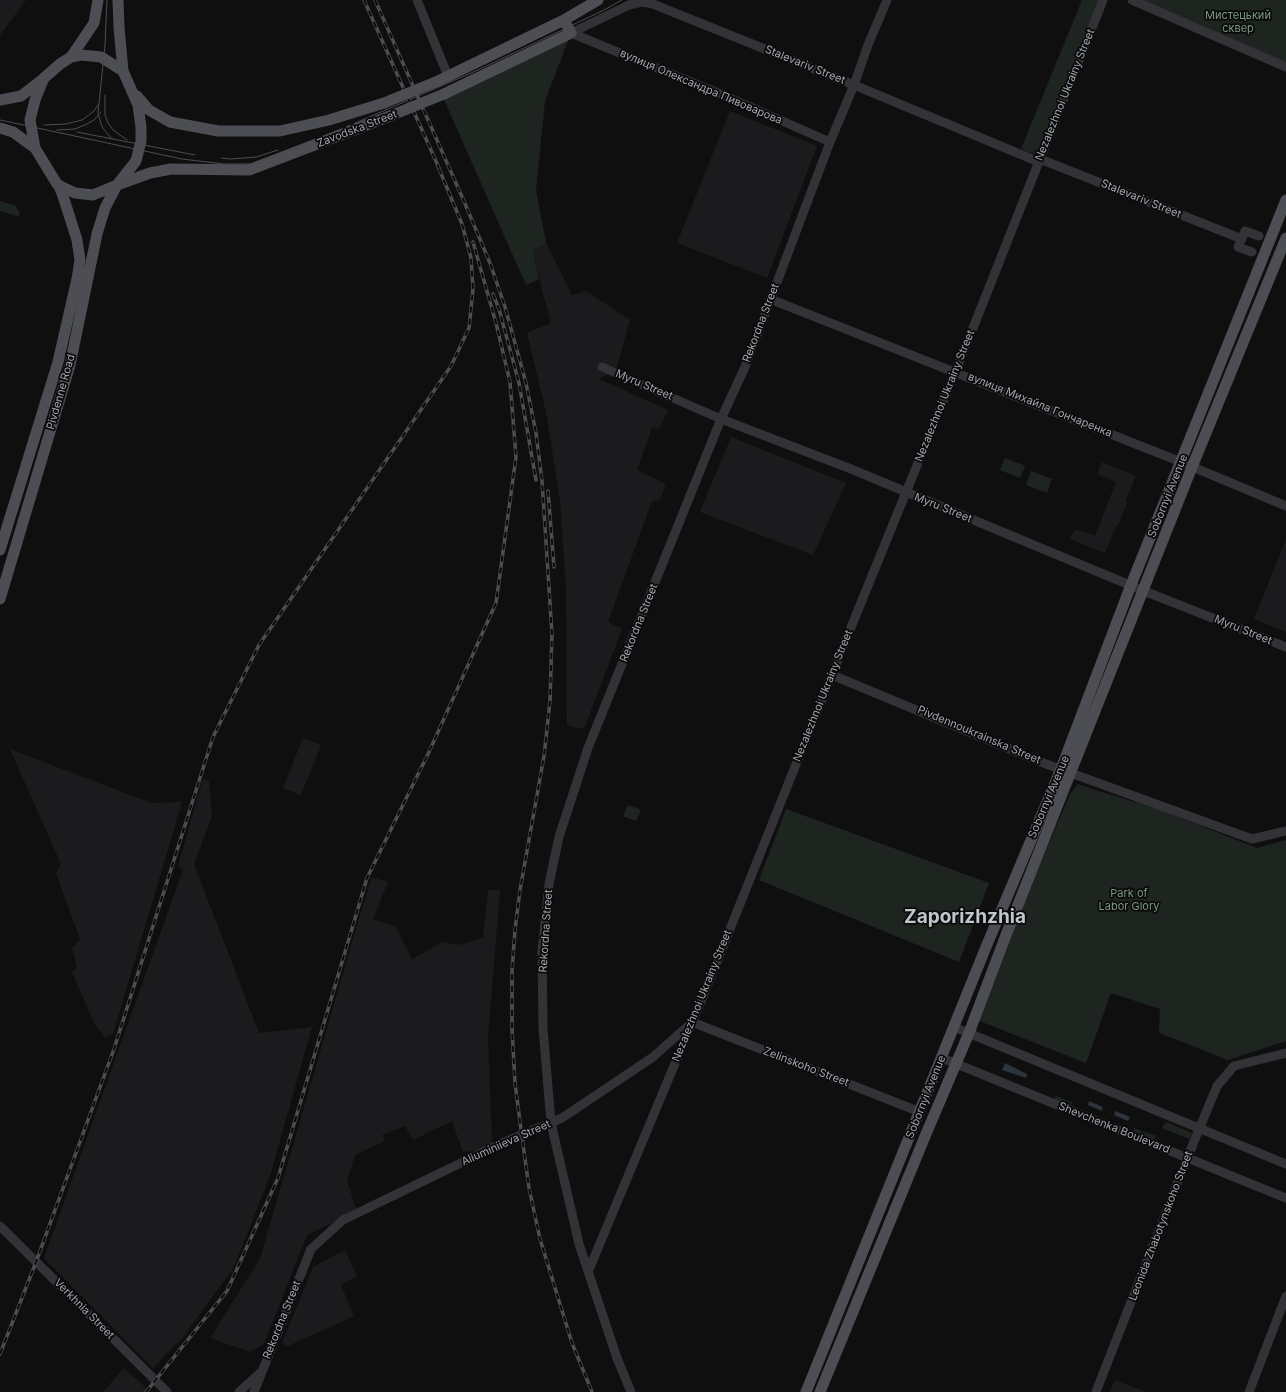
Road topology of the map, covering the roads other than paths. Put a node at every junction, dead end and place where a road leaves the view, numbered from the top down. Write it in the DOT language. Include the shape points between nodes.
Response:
graph roads {
  1 [pos="98,0"];
  2 [pos="118,0"];
  3 [pos="417,0"];
  4 [pos="580,0"];
  5 [pos="598,0"];
  6 [pos="887,0"];
  7 [pos="1103,0"];
  8 [pos="1132,0"];
  9 [pos="575,14"];
  10 [pos="564,20"];
  11 [pos="571,33"];
  12 [pos="71,57"];
  13 [pos="1286,67"];
  14 [pos="123,71"];
  15 [pos="44,78"];
  16 [pos="443,79"];
  17 [pos="854,84"];
  18 [pos="132,90"];
  19 [pos="0,100"];
  20 [pos="0,128"];
  21 [pos="830,142"];
  22 [pos="35,148"];
  23 [pos="1039,160"];
  24 [pos="57,184"];
  25 [pos="117,185"];
  26 [pos="1286,200"];
  27 [pos="1258,236"];
  28 [pos="1286,238"];
  29 [pos="1242,239"];
  30 [pos="1252,252"];
  31 [pos="770,300"];
  32 [pos="602,367"];
  33 [pos="955,371"];
  34 [pos="721,419"];
  35 [pos="1181,462"];
  36 [pos="1192,467"];
  37 [pos="905,493"];
  38 [pos="1286,506"];
  39 [pos="1,547"];
  40 [pos="16,549"];
  41 [pos="1132,585"];
  42 [pos="1144,591"];
  43 [pos="0,599"];
  44 [pos="1286,647"];
  45 [pos="832,675"];
  46 [pos="1066,771"];
  47 [pos="1286,831"];
  48 [pos="692,1022"];
  49 [pos="954,1027"];
  50 [pos="969,1033"];
  51 [pos="1286,1053"];
  52 [pos="942,1058"];
  53 [pos="955,1063"];
  54 [pos="920,1112"];
  55 [pos="551,1123"];
  56 [pos="1200,1128"];
  57 [pos="1187,1158"];
  58 [pos="1286,1164"];
  59 [pos="1286,1198"];
  60 [pos="0,1226"];
  61 [pos="311,1249"];
  62 [pos="588,1272"];
  63 [pos="1286,1296"];
  64 [pos="262,1371"];
  65 [pos="167,1392"];
  66 [pos="239,1392"];
  67 [pos="254,1392"];
  68 [pos="631,1392"];
  69 [pos="806,1392"];
  70 [pos="820,1392"];
  71 [pos="1096,1392"];
  72 [pos="1249,1392"];
  1 -- 12 [label="main road" via="94,23"];
  2 -- 14 [label="main road"];
  3 -- 16 [label="street"];
  4 -- 9 [label="main road"];
  5 -- 9 [label="main road, Zavodska Street"];
  6 -- 17 [label="street, Rekordna Street"];
  7 -- 23 [label="street, Nezalezhnoi Ukrainy Street"];
  8 -- 13 [label="street"];
  9 -- 10 [label="main road, Zavodska Street"];
  10 -- 11 [label="main road"];
  10 -- 16 [label="main road, Zavodska Street"];
  11 -- 17 [label="street, Stalevariv Street" via="629,5 642,2 653,4"];
  11 -- 21 [label="street, вулиця Олександра Пивоварова"];
  11 -- 25 [label="main road, Zavodska Street, bridge" via="444,94 249,170 171,169 150,173"];
  12 -- 14 [label="main road" via="101,57"];
  12 -- 15 [label="main road"];
  14 -- 18 [label="main road"];
  15 -- 19 [label="main road" via="21,96"];
  15 -- 22 [label="main road" via="30,120"];
  16 -- 18 [label="main road, Zavodska Street, bridge" via="384,103 329,120 280,130 218,131 170,122 149,110"];
  17 -- 21 [label="street, Rekordna Street"];
  17 -- 23 [label="street, Stalevariv Street"];
  18 -- 25 [label="main road" via="138,105 141,141 136,161"];
  20 -- 22 [label="main road" via="13,132"];
  21 -- 31 [label="street, Rekordna Street"];
  22 -- 24 [label="main road"];
  23 -- 29 [label="street, Stalevariv Street"];
  23 -- 33 [label="street, Nezalezhnoi Ukrainy Street"];
  24 -- 25 [label="main road" via="75,193 93,195"];
  24 -- 39 [label="main road, Pivdenne Road" via="77,240 80,260 58,362"];
  25 -- 40 [label="main road, Pivdenne Road" via="105,208 97,234 70,365"];
  26 -- 35 [label="main road, Sobornyi Avenue"];
  27 -- 29 [label="street" via="1245,231"];
  28 -- 36 [label="main road, Sobornyi Avenue"];
  29 -- 30 [label="street" via="1238,247"];
  31 -- 33 [label="street, вулиця Михайла Гончаренка"];
  31 -- 34 [label="street, Rekordna Street" via="745,367"];
  32 -- 34 [label="street, Myru Street"];
  33 -- 35 [label="street, вулиця Михайла Гончаренка"];
  33 -- 37 [label="street, Nezalezhnoi Ukrainy Street"];
  34 -- 37 [label="street, Myru Street"];
  34 -- 55 [label="street, Rekordna Street" via="588,748 559,837 549,884 542,951 543,1028"];
  35 -- 36 [label="street, вулиця Михайла Гончаренка"];
  35 -- 41 [label="main road, Sobornyi Avenue"];
  36 -- 38 [label="street, вулиця Михайла Гончаренка"];
  36 -- 42 [label="main road, Sobornyi Avenue"];
  37 -- 41 [label="street, Myru Street"];
  37 -- 45 [label="street, Nezalezhnoi Ukrainy Street"];
  39 -- 40 [label="main road"];
  40 -- 43 [label="main road, Pivdenne Road"];
  41 -- 42 [label="street, Myru Street"];
  41 -- 46 [label="main road, Sobornyi Avenue"];
  42 -- 44 [label="street, Myru Street"];
  42 -- 46 [label="main road, Sobornyi Avenue"];
  45 -- 46 [label="street, Pivdennoukrainska Street"];
  45 -- 48 [label="street, Nezalezhnoi Ukrainy Street"];
  46 -- 47 [label="street, Pivdennoukrainska Street" via="1252,839"];
  46 -- 49 [label="main road, Sobornyi Avenue" via="986,947"];
  46 -- 50 [label="main road, Sobornyi Avenue"];
  48 -- 54 [label="street, Zelinskoho Street"];
  48 -- 55 [label="street, Aliuminiieva Street" via="653,1057"];
  48 -- 62 [label="street, Nezalezhnoi Ukrainy Street"];
  49 -- 50 [label="street"];
  49 -- 52 [label="main road, Sobornyi Avenue"];
  50 -- 53 [label="main road, Sobornyi Avenue"];
  50 -- 56 [label="street"];
  51 -- 56 [label="street, Leonida Zhabotynskoho Street" via="1234,1066 1217,1086"];
  52 -- 53 [label="street, Shevchenka Boulevard"];
  52 -- 54 [label="main road, Sobornyi Avenue"];
  53 -- 57 [label="street, Shevchenka Boulevard"];
  53 -- 70 [label="main road, Sobornyi Avenue"];
  54 -- 69 [label="main road, Sobornyi Avenue"];
  55 -- 61 [label="street, Aliuminiieva Street" via="500,1144 343,1220"];
  55 -- 62 [label="street, Rekordna Street"];
  56 -- 57 [label="street, Leonida Zhabotynskoho Street"];
  56 -- 58 [label="street"];
  57 -- 59 [label="street, Shevchenka Boulevard"];
  57 -- 71 [label="street, Leonida Zhabotynskoho Street"];
  60 -- 65 [label="street, Verkhnia Street"];
  61 -- 64 [label="street, Rekordna Street"];
  62 -- 68 [label="street"];
  63 -- 72 [label="street"];
  64 -- 66 [label="street"];
  64 -- 67 [label="street, Rekordna Street"];
}
